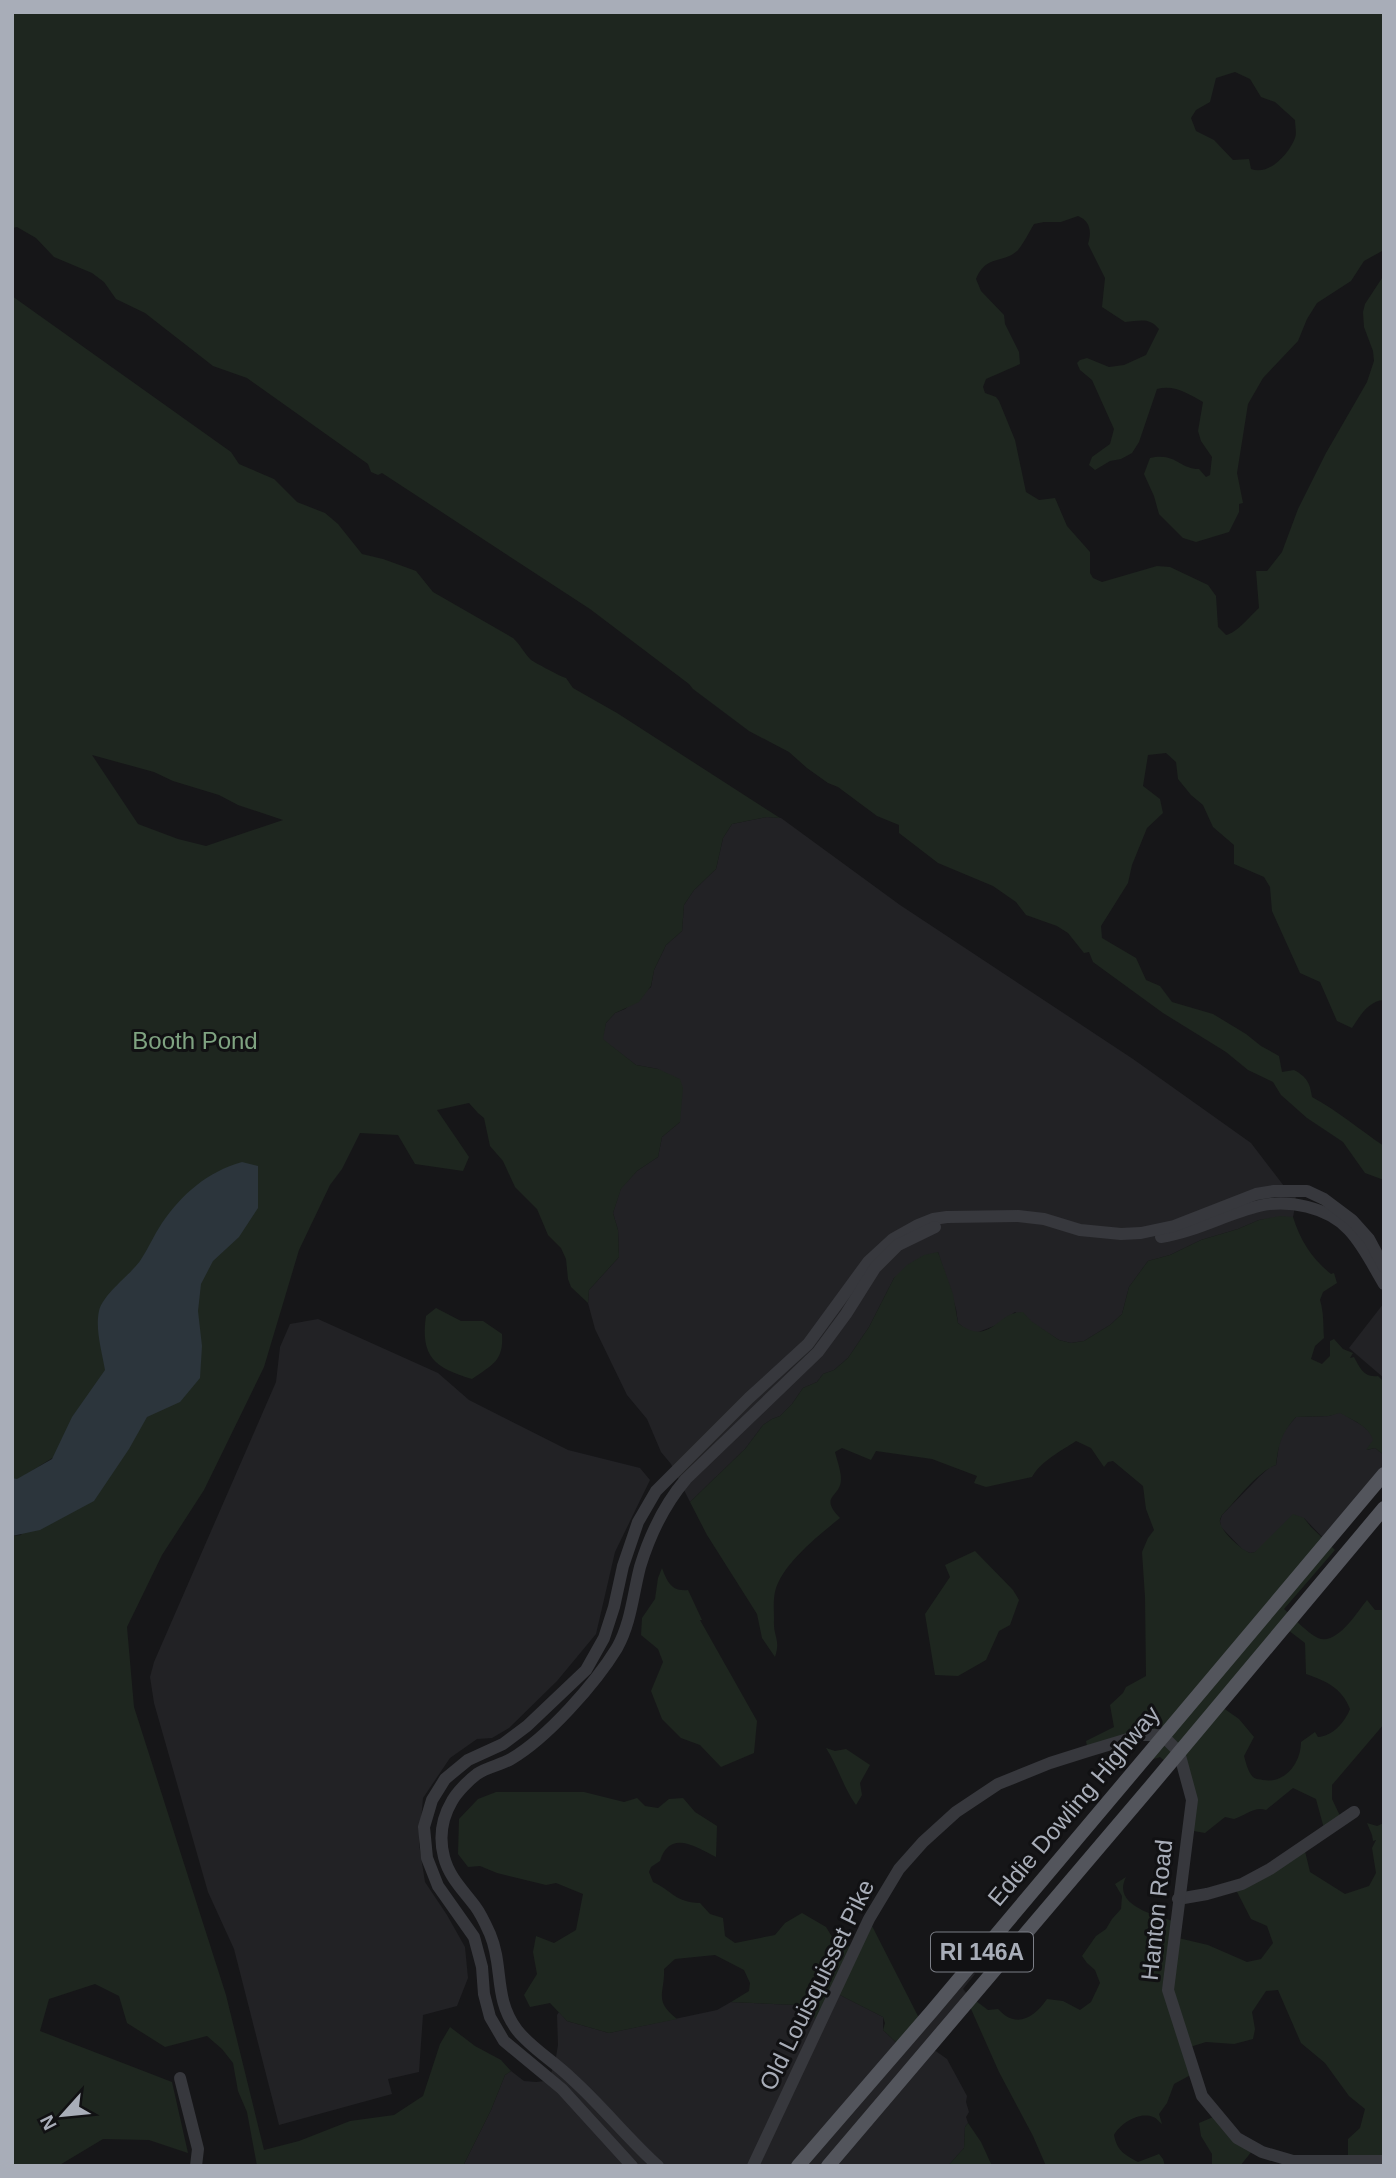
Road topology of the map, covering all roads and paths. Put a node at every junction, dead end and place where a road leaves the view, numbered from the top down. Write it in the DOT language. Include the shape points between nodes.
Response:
graph roads {
  1 [pos="1384,1267"];
  2 [pos="1384,1284"];
  3 [pos="1384,1474"];
  4 [pos="1384,1508"];
  5 [pos="1162,1735"];
  6 [pos="1179,1752"];
  7 [pos="1354,1812"];
  8 [pos="1178,1899"];
  9 [pos="180,2078"];
  10 [pos="1384,2161"];
  11 [pos="195,2166"];
  12 [pos="632,2166"];
  13 [pos="658,2166"];
  14 [pos="753,2166"];
  15 [pos="798,2166"];
  16 [pos="828,2166"];
  1 -- 12 [label="street" via="1353,1220 1307,1191 1256,1194 1174,1226 1141,1233 1080,1230 1018,1216 933,1219 893,1239 868,1262 808,1344 656,1491 623,1566 604,1638 586,1670 527,1726 503,1744 468,1759 445,1779 424,1827 427,1858 438,1886 474,1937 490,2017 504,2041 562,2089"];
  2 -- 13 [label="street" via="1347,1227 1300,1204 1260,1206 1178,1234 1125,1241 1015,1223 934,1227 898,1245 875,1268 818,1352 671,1497 640,1567 631,1612 617,1647 540,1737 511,1759 477,1774 453,1799 443,1821 442,1841 453,1879 491,1936 505,2010 517,2031 573,2079"];
  3 -- 5 [label="main road, Eddie Dowling Highway / RI 146A"];
  4 -- 6 [label="main road, Eddie Dowling Highway / RI 146A"];
  5 -- 6 [label="street, Hanton Road"];
  5 -- 14 [label="street, Old Louisquisset Pike" via="1141,1735 998,1784 956,1812 923,1842 899,1869 869,1919"];
  5 -- 15 [label="main road, Eddie Dowling Highway / RI 146A"];
  6 -- 8 [label="street, Hanton Road" via="1192,1800"];
  6 -- 16 [label="main road, Eddie Dowling Highway / RI 146A"];
  7 -- 8 [label="street" via="1242,1884"];
  8 -- 10 [label="street, Hanton Road" via="1168,1990 1202,2096 1237,2138 1262,2152 1293,2161"];
  9 -- 11 [label="street" via="198,2149"];
}
